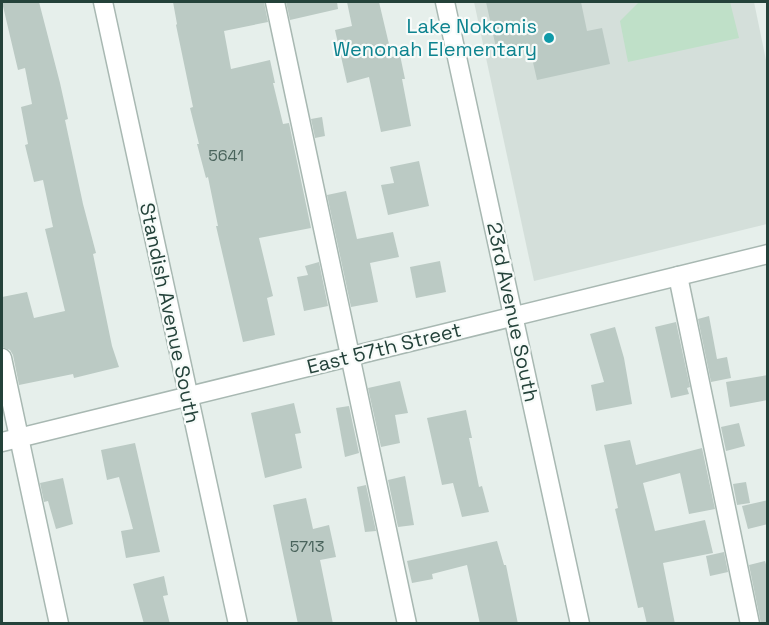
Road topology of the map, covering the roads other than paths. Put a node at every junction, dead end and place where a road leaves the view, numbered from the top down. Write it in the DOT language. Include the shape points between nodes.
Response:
graph roads {
  1 [pos="103,2"];
  2 [pos="275,2"];
  3 [pos="445,2"];
  4 [pos="768,254"];
  5 [pos="678,276"];
  6 [pos="514,316"];
  7 [pos="351,356"];
  8 [pos="2,358"];
  9 [pos="188,396"];
  10 [pos="10,439"];
  11 [pos="59,624"];
  12 [pos="238,624"];
  13 [pos="407,624"];
  14 [pos="580,624"];
  15 [pos="750,624"];
  1 -- 9 [label="street, Standish Avenue South"];
  2 -- 7 [label="street"];
  3 -- 6 [label="street, 23rd Avenue South"];
  4 -- 5 [label="street, East 57th Street"];
  5 -- 6 [label="street, East 57th Street"];
  5 -- 15 [label="street"];
  6 -- 7 [label="street, East 57th Street"];
  6 -- 14 [label="street, 23rd Avenue South"];
  7 -- 9 [label="street, East 57th Street"];
  7 -- 13 [label="street"];
  8 -- 10 [label="street"];
  9 -- 10 [label="street, East 57th Street"];
  9 -- 12 [label="street, Standish Avenue South"];
  10 -- 11 [label="street"];
}
